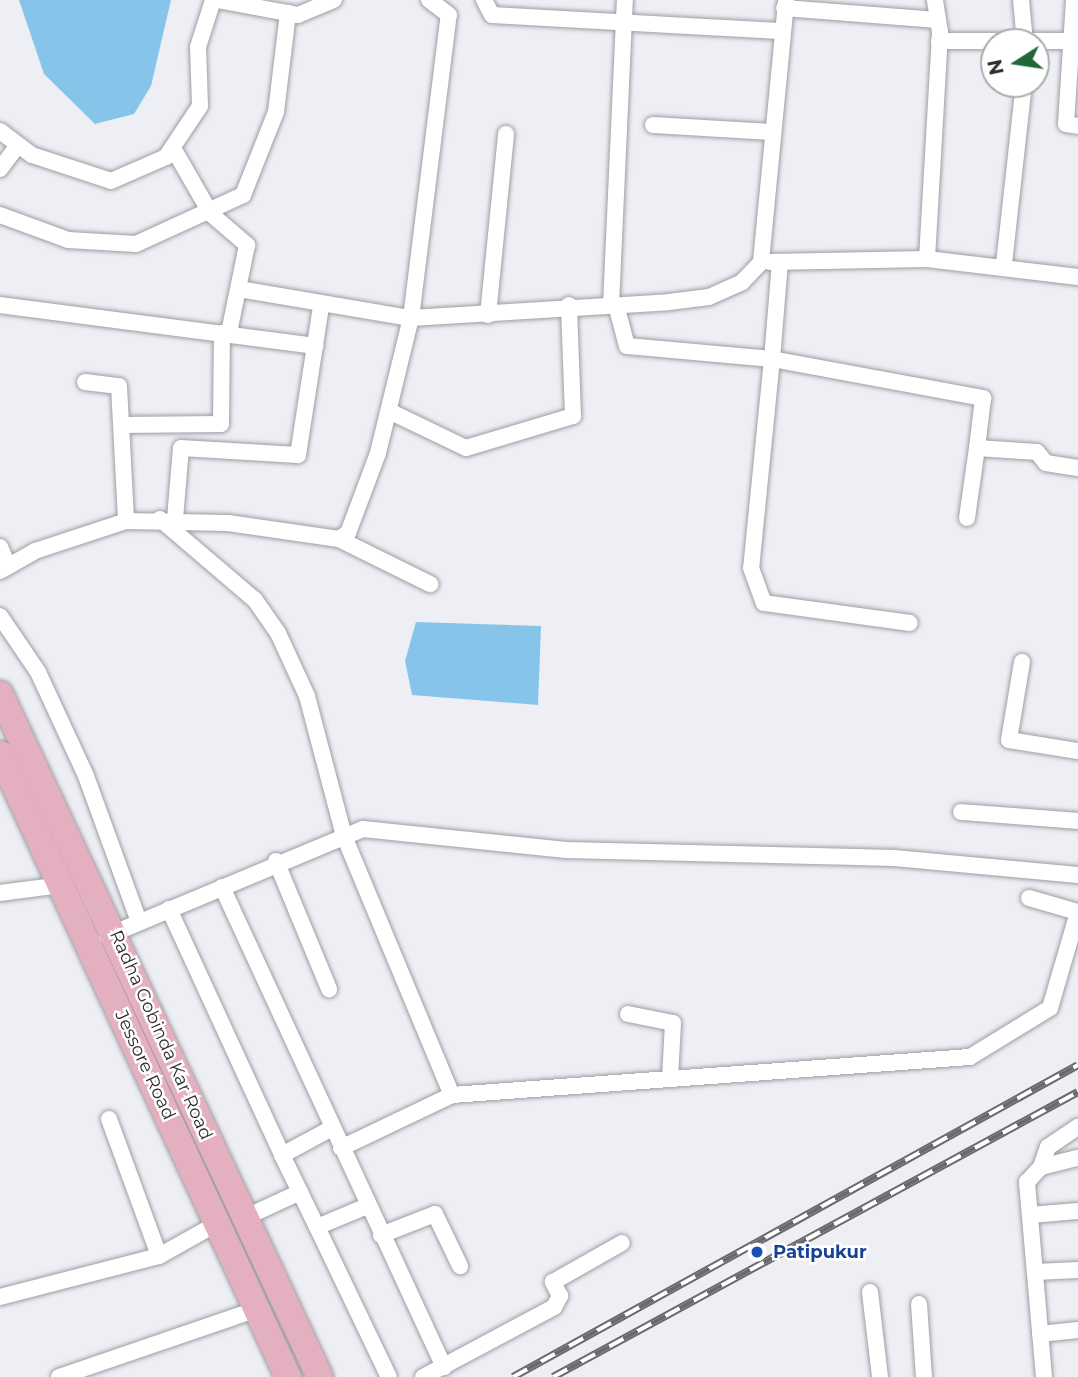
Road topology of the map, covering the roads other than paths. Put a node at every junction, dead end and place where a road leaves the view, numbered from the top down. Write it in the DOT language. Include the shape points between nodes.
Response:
graph roads {
  1 [pos="215,0"];
  2 [pos="334,0"];
  3 [pos="429,0"];
  4 [pos="484,0"];
  5 [pos="625,0"];
  6 [pos="935,0"];
  7 [pos="1021,0"];
  8 [pos="1074,0"];
  9 [pos="785,4"];
  10 [pos="288,13"];
  11 [pos="938,20"];
  12 [pos="623,22"];
  13 [pos="1024,28"];
  14 [pos="780,31"];
  15 [pos="1050,40"];
  16 [pos="939,41"];
  17 [pos="980,41"];
  18 [pos="1075,41"];
  19 [pos="1022,98"];
  20 [pos="653,125"];
  21 [pos="1078,126"];
  22 [pos="0,131"];
  23 [pos="772,132"];
  24 [pos="506,134"];
  25 [pos="18,145"];
  26 [pos="173,148"];
  27 [pos="0,169"];
  28 [pos="211,214"];
  29 [pos="0,215"];
  30 [pos="927,259"];
  31 [pos="761,262"];
  32 [pos="780,262"];
  33 [pos="1004,264"];
  34 [pos="1077,273"];
  35 [pos="239,289"];
  36 [pos="0,305"];
  37 [pos="569,305"];
  38 [pos="614,305"];
  39 [pos="321,306"];
  40 [pos="488,315"];
  41 [pos="411,318"];
  42 [pos="225,333"];
  43 [pos="315,346"];
  44 [pos="772,359"];
  45 [pos="85,382"];
  46 [pos="390,411"];
  47 [pos="122,425"];
  48 [pos="977,448"];
  49 [pos="1078,468"];
  50 [pos="967,517"];
  51 [pos="168,519"];
  52 [pos="126,521"];
  53 [pos="340,539"];
  54 [pos="0,547"];
  55 [pos="4,568"];
  56 [pos="430,584"];
  57 [pos="0,616"];
  58 [pos="910,623"];
  59 [pos="1022,662"];
  60 [pos="0,694"];
  61 [pos="1078,751"];
  62 [pos="4,771"];
  63 [pos="961,812"];
  64 [pos="1078,821"];
  65 [pos="344,836"];
  66 [pos="276,861"];
  67 [pos="1078,875"];
  68 [pos="62,884"];
  69 [pos="222,887"];
  70 [pos="0,893"];
  71 [pos="1028,898"];
  72 [pos="170,909"];
  73 [pos="1076,911"];
  74 [pos="139,922"];
  75 [pos="114,933"];
  76 [pos="88,943"];
  77 [pos="329,989"];
  78 [pos="628,1014"];
  79 [pos="670,1079"];
  80 [pos="452,1095"];
  81 [pos="109,1119"];
  82 [pos="1078,1127"];
  83 [pos="332,1128"];
  84 [pos="341,1148"];
  85 [pos="282,1155"];
  86 [pos="1078,1158"];
  87 [pos="1041,1167"];
  88 [pos="300,1192"];
  89 [pos="367,1206"];
  90 [pos="1078,1211"];
  91 [pos="1030,1215"];
  92 [pos="317,1227"];
  93 [pos="236,1232"];
  94 [pos="381,1235"];
  95 [pos="622,1243"];
  96 [pos="159,1256"];
  97 [pos="460,1266"];
  98 [pos="1078,1270"];
  99 [pos="1035,1272"];
  100 [pos="870,1293"];
  101 [pos="0,1297"];
  102 [pos="919,1304"];
  103 [pos="258,1309"];
  104 [pos="1078,1330"];
  105 [pos="1040,1334"];
  106 [pos="444,1367"];
  107 [pos="59,1377"];
  108 [pos="288,1377"];
  109 [pos="320,1377"];
  110 [pos="389,1377"];
  111 [pos="423,1377"];
  112 [pos="880,1377"];
  113 [pos="924,1377"];
  114 [pos="1044,1377"];
  1 -- 10 [label="street"];
  1 -- 26 [label="street" via="198,47 200,106"];
  2 -- 10 [label="street" via="310,13"];
  3 -- 41 [label="street" via="449,15"];
  4 -- 12 [label="street" via="492,15"];
  5 -- 12 [label="street"];
  6 -- 11 [label="street"];
  7 -- 13 [label="street"];
  8 -- 18 [label="street"];
  9 -- 11 [label="street"];
  9 -- 14 [label="street"];
  10 -- 28 [label="street" via="276,112 253,175 243,195"];
  11 -- 16 [label="street"];
  12 -- 14 [label="street"];
  12 -- 38 [label="street"];
  14 -- 23 [label="street"];
  15 -- 18 [label="street"];
  16 -- 17 [label="street"];
  16 -- 30 [label="street"];
  18 -- 21 [label="street" via="1066,124"];
  19 -- 33 [label="street"];
  20 -- 23 [label="street"];
  22 -- 25 [label="street"];
  23 -- 31 [label="street"];
  24 -- 40 [label="street"];
  25 -- 26 [label="street" via="111,181"];
  25 -- 27 [label="street"];
  26 -- 28 [label="street"];
  28 -- 29 [label="street" via="136,244 105,246 21,226"];
  28 -- 35 [label="street" via="247,245"];
  30 -- 32 [label="street"];
  30 -- 33 [label="street"];
  31 -- 32 [label="street"];
  31 -- 38 [label="street" via="741,282 709,297"];
  32 -- 44 [label="street"];
  33 -- 34 [label="street"];
  35 -- 39 [label="street"];
  35 -- 42 [label="street"];
  36 -- 42 [label="street"];
  37 -- 38 [label="street"];
  37 -- 40 [label="street"];
  37 -- 46 [label="street" via="573,416 466,448"];
  38 -- 44 [label="street" via="626,346"];
  39 -- 41 [label="street"];
  39 -- 43 [label="street"];
  40 -- 41 [label="street"];
  41 -- 46 [label="street"];
  42 -- 43 [label="street"];
  42 -- 47 [label="street" via="221,424"];
  43 -- 51 [label="street" via="298,455 181,448"];
  44 -- 48 [label="street" via="983,398"];
  44 -- 58 [label="street" via="751,568 764,603"];
  45 -- 47 [label="street" via="120,386"];
  46 -- 53 [label="street" via="355,519"];
  47 -- 52 [label="street"];
  48 -- 49 [label="street" via="1037,452 1046,463"];
  48 -- 50 [label="street"];
  51 -- 52 [label="street"];
  51 -- 53 [label="street"];
  51 -- 65 [label="street" via="255,600 278,633 307,696"];
  52 -- 55 [label="street"];
  53 -- 56 [label="street"];
  54 -- 55 [label="street"];
  57 -- 74 [label="street" via="38,672 86,776"];
  59 -- 61 [label="street" via="1009,740"];
  60 -- 75 [label="main road, Radha Gobinda Kar Road"];
  62 -- 68 [label="main road, Jessore Road"];
  63 -- 64 [label="street"];
  65 -- 66 [label="street"];
  65 -- 67 [label="street" via="396,828 566,850 894,858"];
  65 -- 80 [label="street"];
  66 -- 69 [label="street"];
  66 -- 77 [label="street"];
  68 -- 70 [label="street"];
  68 -- 76 [label="main road, Jessore Road"];
  69 -- 72 [label="street"];
  69 -- 83 [label="street"];
  71 -- 73 [label="street"];
  72 -- 74 [label="street"];
  72 -- 85 [label="street"];
  73 -- 79 [label="street" via="1050,1008 970,1057"];
  74 -- 75 [label="street"];
  75 -- 76 [label="street"];
  75 -- 93 [label="main road, Radha Gobinda Kar Road"];
  76 -- 93 [label="main road, Jessore Road"];
  78 -- 79 [label="street" via="673,1023"];
  79 -- 80 [label="street"];
  80 -- 84 [label="street"];
  81 -- 96 [label="street"];
  82 -- 87 [label="street" via="1048,1147"];
  83 -- 84 [label="street"];
  83 -- 85 [label="street"];
  84 -- 89 [label="street"];
  85 -- 88 [label="street"];
  86 -- 87 [label="street"];
  87 -- 91 [label="street" via="1027,1182"];
  88 -- 92 [label="street"];
  88 -- 93 [label="street"];
  89 -- 92 [label="street"];
  89 -- 94 [label="street"];
  90 -- 91 [label="street"];
  91 -- 99 [label="street"];
  92 -- 110 [label="street"];
  93 -- 96 [label="street"];
  93 -- 103 [label="main road, Jessore Road"];
  93 -- 109 [label="main road, Radha Gobinda Kar Road"];
  94 -- 97 [label="street" via="435,1214"];
  94 -- 106 [label="street"];
  95 -- 106 [label="street" via="553,1282 560,1296 554,1307"];
  96 -- 101 [label="street"];
  98 -- 99 [label="street"];
  99 -- 105 [label="street"];
  100 -- 112 [label="street"];
  102 -- 113 [label="street"];
  103 -- 107 [label="street"];
  103 -- 108 [label="main road, Jessore Road"];
  104 -- 105 [label="street"];
  105 -- 114 [label="street"];
  106 -- 111 [label="street"];
}
